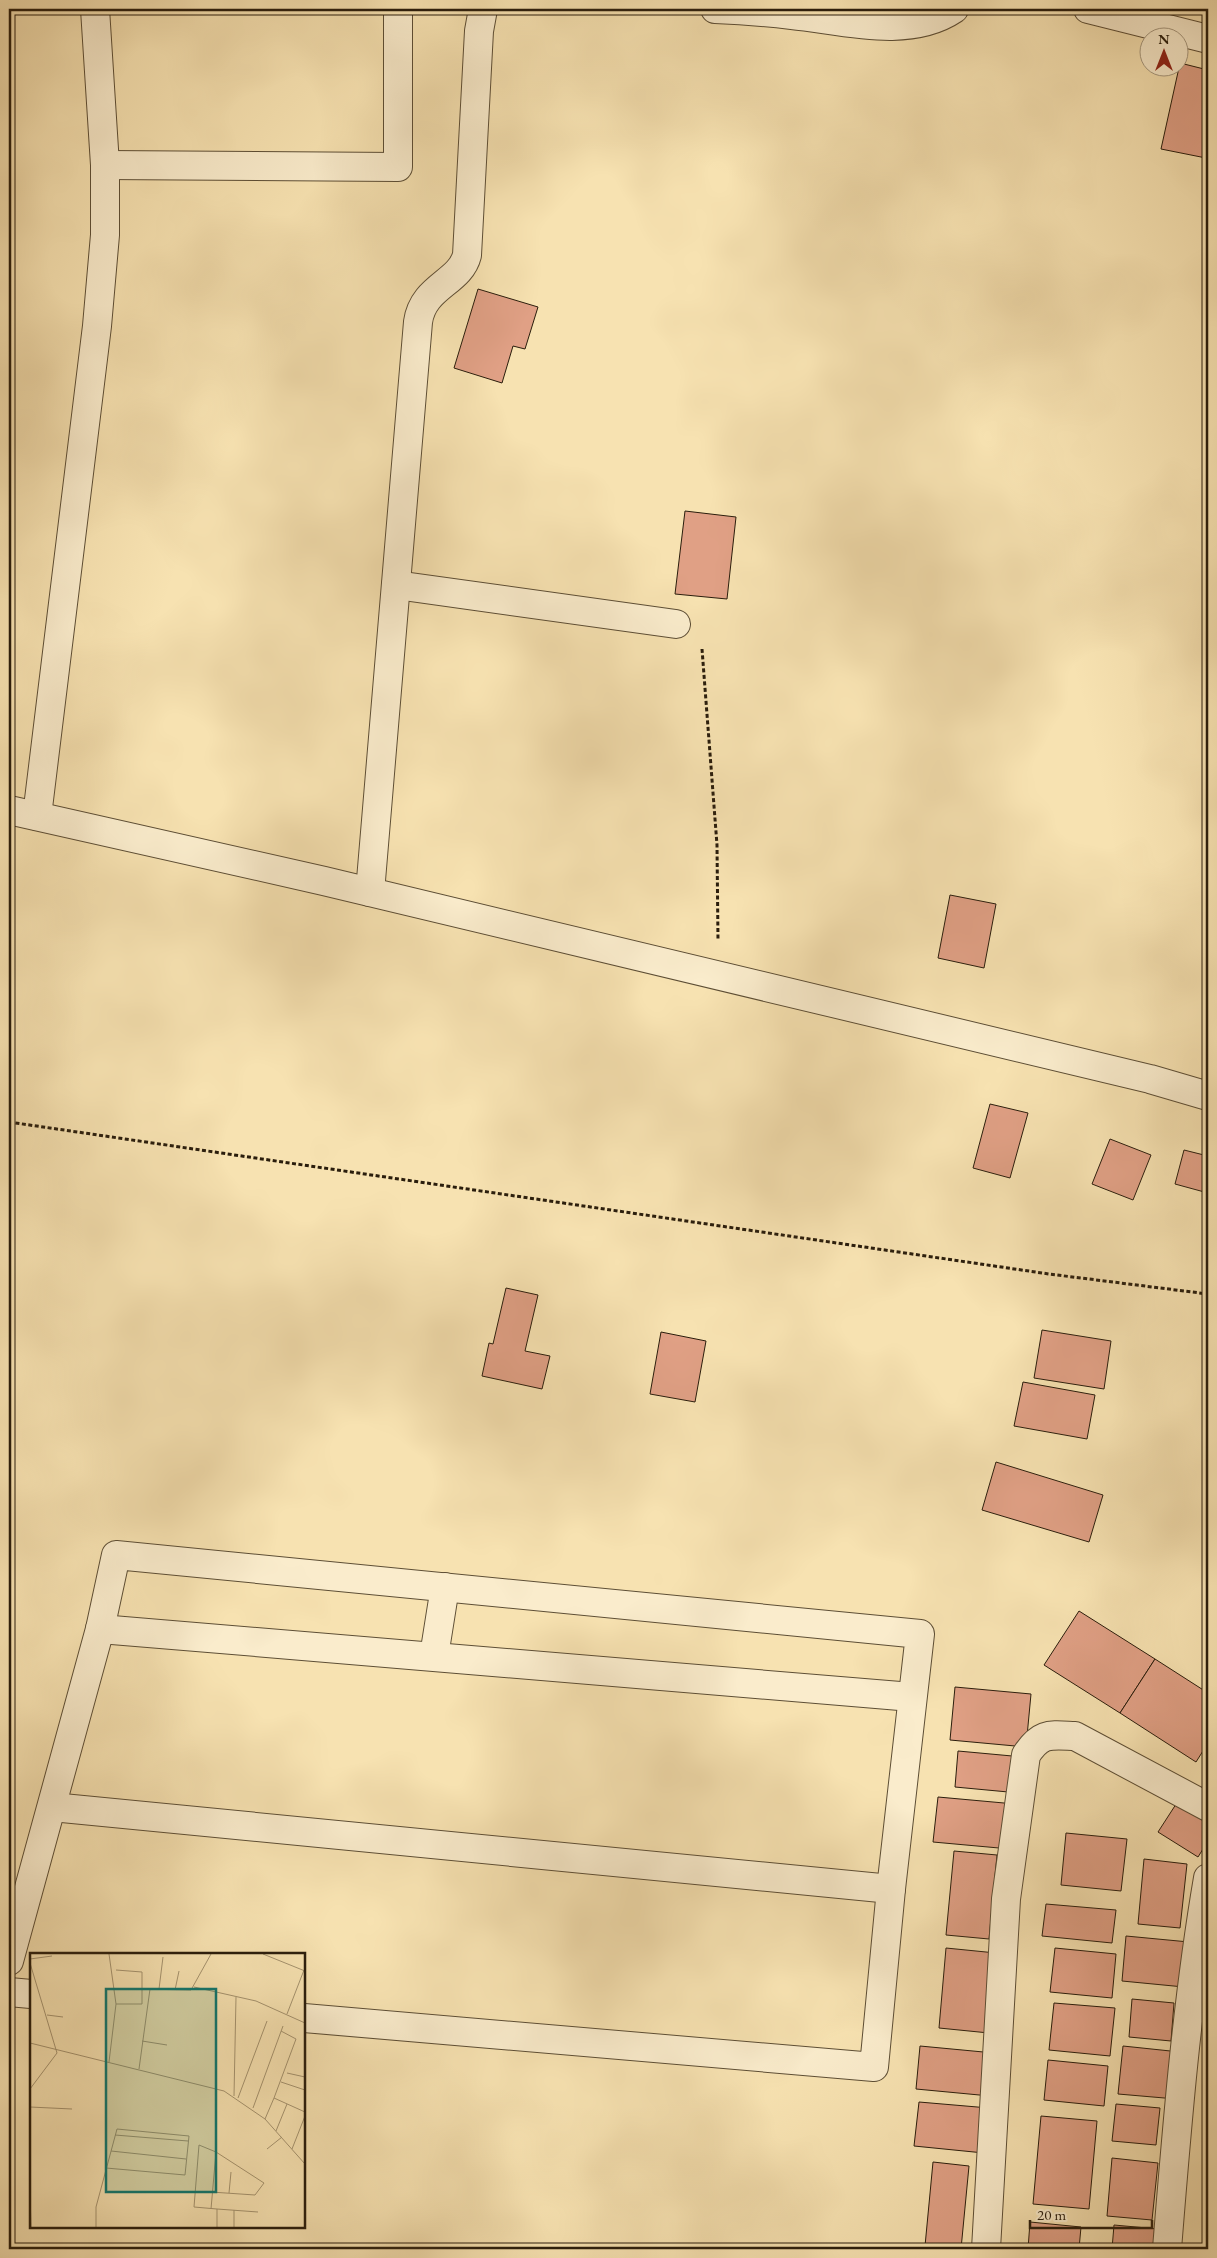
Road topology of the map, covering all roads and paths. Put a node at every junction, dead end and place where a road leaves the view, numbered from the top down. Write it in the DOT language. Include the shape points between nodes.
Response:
graph roads {
  1 [pos="95,9"];
  2 [pos="398,9"];
  3 [pos="483,9"];
  4 [pos="715,9"];
  5 [pos="954,9"];
  6 [pos="1088,9"];
  7 [pos="770,10"];
  8 [pos="1208,40"];
  9 [pos="105,165"];
  10 [pos="396,585"];
  11 [pos="676,624"];
  12 [pos="9,810"];
  13 [pos="37,816"];
  14 [pos="370,892"];
  15 [pos="718,975"];
  16 [pos="1208,1096"];
  17 [pos="9,1122"];
  18 [pos="1208,1294"];
  19 [pos="445,1588"];
  20 [pos="100,1629"];
  21 [pos="434,1656"];
  22 [pos="912,1697"];
  23 [pos="52,1807"];
  24 [pos="1208,1807"];
  25 [pos="1208,1878"];
  26 [pos="891,1889"];
  27 [pos="9,1961"];
  28 [pos="9,1992"];
  29 [pos="30,1994"];
  30 [pos="305,2018"];
  31 [pos="986,2249"];
  32 [pos="1167,2249"];
  1 -- 9 [label="street"];
  2 -- 9 [label="street" via="398,167"];
  3 -- 10 [label="street" via="479,31 467,255 465,264 427,299 419,313"];
  4 -- 7 [label="street"];
  5 -- 7 [label="street" via="943,16 918,23 890,26"];
  6 -- 8 [label="street"];
  9 -- 13 [label="street" via="105,235 97,326"];
  10 -- 11 [label="street"];
  10 -- 14 [label="street"];
  11 -- 15 [label="path" via="693,630 702,646 717,845"];
  12 -- 13 [label="street"];
  13 -- 14 [label="street"];
  14 -- 15 [label="street"];
  15 -- 16 [label="street" via="1150,1079"];
  17 -- 18 [label="path" via="1039,1273"];
  19 -- 20 [label="street" via="116,1555"];
  19 -- 21 [label="street"];
  19 -- 22 [label="street" via="920,1634"];
  20 -- 21 [label="street"];
  20 -- 23 [label="street"];
  21 -- 22 [label="street"];
  22 -- 26 [label="street"];
  23 -- 26 [label="street"];
  23 -- 27 [label="street"];
  24 -- 31 [label="street" via="1075,1736 1052,1735 1036,1740 1026,1755 1006,1899"];
  25 -- 32 [label="street" via="1184,2045"];
  26 -- 30 [label="street" via="874,2067"];
  28 -- 29 [label="street"];
}
